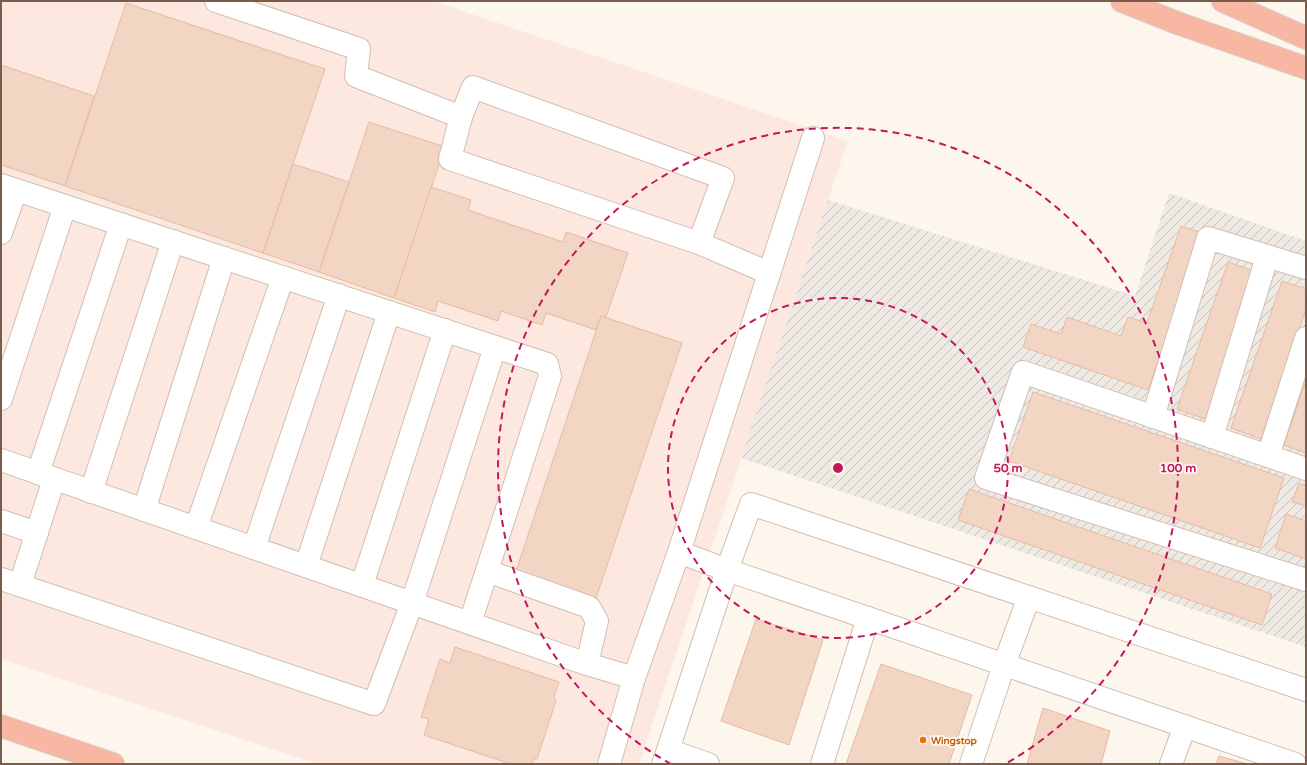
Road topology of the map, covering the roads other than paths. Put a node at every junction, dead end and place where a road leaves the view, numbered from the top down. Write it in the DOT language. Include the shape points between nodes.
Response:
graph roads {
  1 [pos="216,1"];
  2 [pos="1122,1"];
  3 [pos="1223,1"];
  4 [pos="1306,38"];
  5 [pos="1306,68"];
  6 [pos="461,117"];
  7 [pos="813,138"];
  8 [pos="9,187"];
  9 [pos="65,206"];
  10 [pos="121,224"];
  11 [pos="1,233"];
  12 [pos="173,241"];
  13 [pos="699,244"];
  14 [pos="1267,257"];
  15 [pos="224,258"];
  16 [pos="1306,268"];
  17 [pos="769,273"];
  18 [pos="282,277"];
  19 [pos="339,295"];
  20 [pos="389,312"];
  21 [pos="445,330"];
  22 [pos="1306,338"];
  23 [pos="496,347"];
  24 [pos="1,399"];
  25 [pos="1153,417"];
  26 [pos="1212,437"];
  27 [pos="1268,456"];
  28 [pos="1,460"];
  29 [pos="1306,469"];
  30 [pos="46,476"];
  31 [pos="91,492"];
  32 [pos="144,510"];
  33 [pos="1,521"];
  34 [pos="196,528"];
  35 [pos="37,533"];
  36 [pos="254,548"];
  37 [pos="679,552"];
  38 [pos="306,566"];
  39 [pos="727,570"];
  40 [pos="487,572"];
  41 [pos="1306,580"];
  42 [pos="11,582"];
  43 [pos="362,585"];
  44 [pos="1029,597"];
  45 [pos="412,603"];
  46 [pos="868,618"];
  47 [pos="470,623"];
  48 [pos="587,664"];
  49 [pos="1004,665"];
  50 [pos="634,678"];
  51 [pos="1306,690"];
  52 [pos="1,726"];
  53 [pos="1185,726"];
  54 [pos="666,757"];
  55 [pos="112,764"];
  56 [pos="609,764"];
  57 [pos="708,764"];
  58 [pos="822,764"];
  59 [pos="971,764"];
  60 [pos="1171,764"];
  61 [pos="1295,764"];
  1 -- 6 [label="lane" via="359,49 356,76"];
  2 -- 5 [label="highway"];
  3 -- 4 [label="highway"];
  6 -- 13 [label="lane" via="450,159"];
  6 -- 13 [label="lane" via="473,87 723,178"];
  7 -- 17 [label="lane"];
  8 -- 9 [label="lane"];
  8 -- 11 [label="lane"];
  9 -- 10 [label="lane"];
  9 -- 24 [label="lane"];
  10 -- 12 [label="lane"];
  10 -- 30 [label="lane"];
  12 -- 15 [label="lane"];
  12 -- 31 [label="lane"];
  13 -- 17 [label="lane"];
  14 -- 16 [label="lane"];
  14 -- 25 [label="lane" via="1208,238"];
  14 -- 26 [label="lane"];
  15 -- 18 [label="lane"];
  15 -- 32 [label="lane"];
  17 -- 37 [label="lane"];
  18 -- 19 [label="lane"];
  18 -- 34 [label="lane"];
  19 -- 20 [label="lane"];
  19 -- 36 [label="lane"];
  20 -- 21 [label="lane"];
  20 -- 38 [label="lane"];
  21 -- 23 [label="lane"];
  21 -- 43 [label="lane"];
  22 -- 27 [label="lane"];
  23 -- 40 [label="lane" via="547,364 550,376"];
  23 -- 45 [label="lane"];
  25 -- 26 [label="lane"];
  25 -- 41 [label="lane" via="1023,372 986,478"];
  26 -- 27 [label="lane"];
  27 -- 29 [label="lane"];
  28 -- 30 [label="lane"];
  30 -- 31 [label="lane"];
  30 -- 35 [label="lane"];
  31 -- 32 [label="lane"];
  32 -- 34 [label="lane"];
  33 -- 35 [label="lane"];
  34 -- 36 [label="lane"];
  35 -- 42 [label="lane"];
  36 -- 38 [label="lane"];
  37 -- 39 [label="lane"];
  37 -- 50 [label="lane"];
  38 -- 43 [label="lane"];
  39 -- 44 [label="lane" via="751,504"];
  39 -- 46 [label="lane"];
  39 -- 54 [label="lane"];
  40 -- 47 [label="lane"];
  40 -- 48 [label="lane" via="589,608 597,621"];
  42 -- 45 [label="lane" via="374,704"];
  43 -- 45 [label="lane"];
  44 -- 49 [label="lane"];
  44 -- 51 [label="lane"];
  45 -- 47 [label="lane"];
  46 -- 49 [label="lane"];
  46 -- 58 [label="lane"];
  47 -- 48 [label="lane"];
  48 -- 50 [label="lane"];
  49 -- 53 [label="lane"];
  49 -- 59 [label="lane"];
  50 -- 56 [label="lane"];
  52 -- 55 [label="highway"];
  53 -- 60 [label="lane"];
  53 -- 61 [label="lane"];
  54 -- 57 [label="lane"];
}
